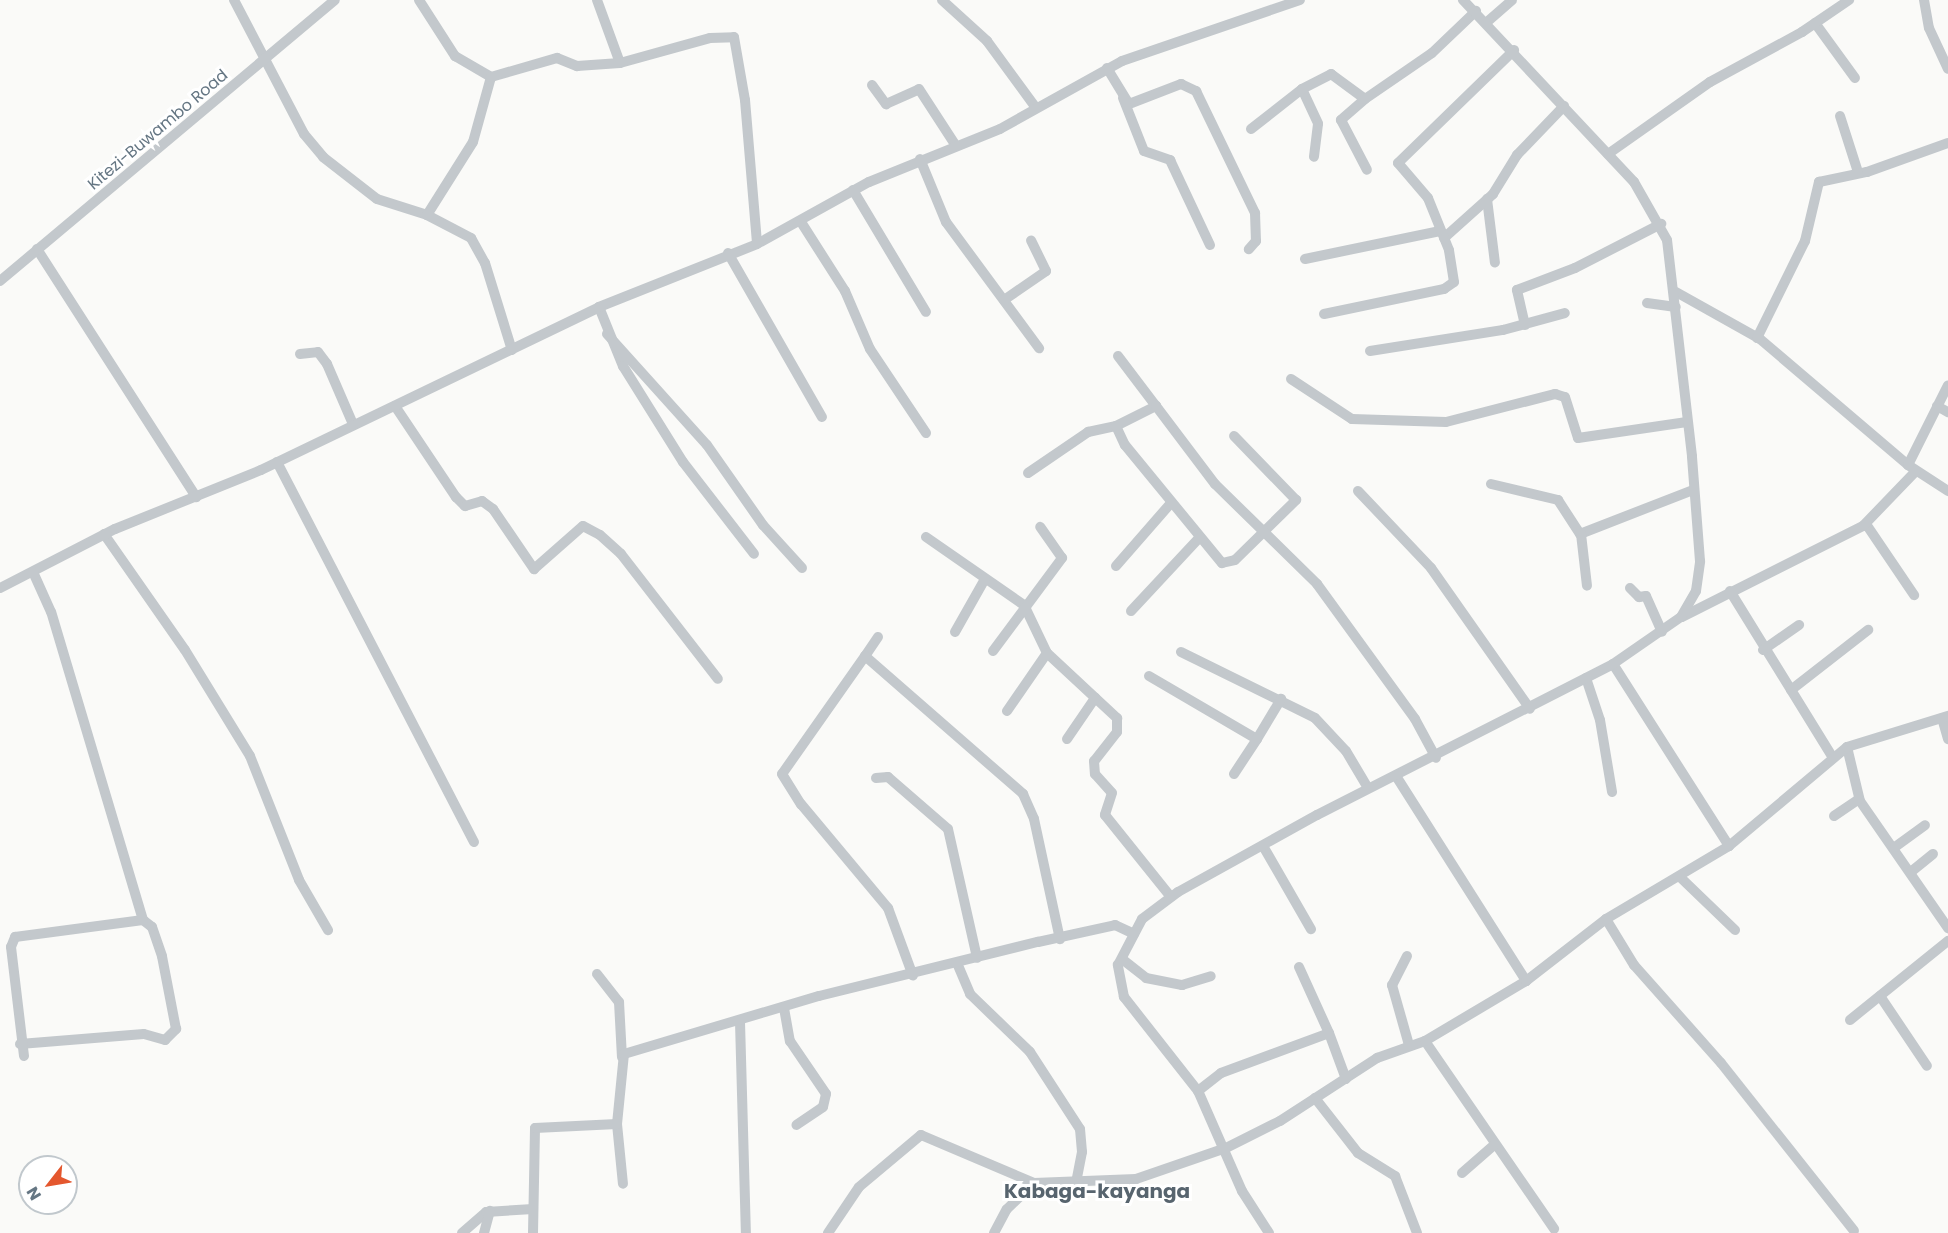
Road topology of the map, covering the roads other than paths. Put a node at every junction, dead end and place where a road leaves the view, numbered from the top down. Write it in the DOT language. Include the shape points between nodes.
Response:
graph roads {
  1 [pos="234,0"];
  2 [pos="335,0"];
  3 [pos="419,0"];
  4 [pos="597,0"];
  5 [pos="942,0"];
  6 [pos="1300,0"];
  7 [pos="1463,0"];
  8 [pos="1512,0"];
  9 [pos="1848,0"];
  10 [pos="1924,0"];
  11 [pos="1476,11"];
  12 [pos="1487,22"];
  13 [pos="1815,23"];
  14 [pos="1514,50"];
  15 [pos="267,56"];
  16 [pos="620,63"];
  17 [pos="1107,68"];
  18 [pos="1948,68"];
  19 [pos="491,77"];
  20 [pos="1855,78"];
  21 [pos="872,85"];
  22 [pos="1302,89"];
  23 [pos="1123,98"];
  24 [pos="1365,99"];
  25 [pos="1564,106"];
  26 [pos="1036,108"];
  27 [pos="1840,116"];
  28 [pos="1251,129"];
  29 [pos="1948,143"];
  30 [pos="956,146"];
  31 [pos="1608,154"];
  32 [pos="1314,157"];
  33 [pos="920,159"];
  34 [pos="1367,170"];
  35 [pos="1858,172"];
  36 [pos="853,190"];
  37 [pos="1487,199"];
  38 [pos="427,215"];
  39 [pos="801,222"];
  40 [pos="1661,224"];
  41 [pos="1442,234"];
  42 [pos="1031,240"];
  43 [pos="757,244"];
  44 [pos="1210,245"];
  45 [pos="37,249"];
  46 [pos="1249,249"];
  47 [pos="729,253"];
  48 [pos="1305,259"];
  49 [pos="1495,263"];
  50 [pos="0,281"];
  51 [pos="1676,292"];
  52 [pos="1004,300"];
  53 [pos="1647,303"];
  54 [pos="599,307"];
  55 [pos="1676,307"];
  56 [pos="926,312"];
  57 [pos="1565,313"];
  58 [pos="1324,314"];
  59 [pos="1525,325"];
  60 [pos="607,334"];
  61 [pos="1757,338"];
  62 [pos="1039,348"];
  63 [pos="512,350"];
  64 [pos="1370,351"];
  65 [pos="300,354"];
  66 [pos="1118,356"];
  67 [pos="1291,379"];
  68 [pos="1948,385"];
  69 [pos="394,406"];
  70 [pos="1156,406"];
  71 [pos="1937,406"];
  72 [pos="1948,412"];
  73 [pos="822,417"];
  74 [pos="1687,422"];
  75 [pos="353,424"];
  76 [pos="1116,426"];
  77 [pos="926,433"];
  78 [pos="1234,436"];
  79 [pos="277,462"];
  80 [pos="1912,468"];
  81 [pos="1028,473"];
  82 [pos="1491,484"];
  83 [pos="1693,490"];
  84 [pos="1358,491"];
  85 [pos="1948,491"];
  86 [pos="196,497"];
  87 [pos="1171,503"];
  88 [pos="1866,524"];
  89 [pos="1040,527"];
  90 [pos="1262,531"];
  91 [pos="104,534"];
  92 [pos="1581,534"];
  93 [pos="926,537"];
  94 [pos="1200,537"];
  95 [pos="754,554"];
  96 [pos="1116,566"];
  97 [pos="802,568"];
  98 [pos="33,572"];
  99 [pos="985,579"];
  100 [pos="1587,586"];
  101 [pos="0,588"];
  102 [pos="1630,588"];
  103 [pos="1730,591"];
  104 [pos="1914,595"];
  105 [pos="1024,605"];
  106 [pos="1131,611"];
  107 [pos="1681,617"];
  108 [pos="1799,625"];
  109 [pos="1868,630"];
  110 [pos="954,632"];
  111 [pos="1662,632"];
  112 [pos="878,637"];
  113 [pos="1763,650"];
  114 [pos="993,651"];
  115 [pos="1181,652"];
  116 [pos="1047,653"];
  117 [pos="865,656"];
  118 [pos="1613,664"];
  119 [pos="1149,676"];
  120 [pos="1586,678"];
  121 [pos="718,679"];
  122 [pos="1791,690"];
  123 [pos="1095,698"];
  124 [pos="1281,699"];
  125 [pos="1530,709"];
  126 [pos="1007,711"];
  127 [pos="1945,717"];
  128 [pos="1067,739"];
  129 [pos="1257,739"];
  130 [pos="1948,739"];
  131 [pos="1847,747"];
  132 [pos="1436,758"];
  133 [pos="1833,758"];
  134 [pos="1234,774"];
  135 [pos="1396,776"];
  136 [pos="876,778"];
  137 [pos="1368,788"];
  138 [pos="1612,792"];
  139 [pos="1859,799"];
  140 [pos="1834,816"];
  141 [pos="1925,825"];
  142 [pos="474,842"];
  143 [pos="1263,846"];
  144 [pos="1729,846"];
  145 [pos="1895,847"];
  146 [pos="1934,854"];
  147 [pos="1912,871"];
  148 [pos="1681,878"];
  149 [pos="1171,897"];
  150 [pos="1606,919"];
  151 [pos="143,920"];
  152 [pos="1948,928"];
  153 [pos="1311,929"];
  154 [pos="328,930"];
  155 [pos="1735,930"];
  156 [pos="1134,934"];
  157 [pos="1060,939"];
  158 [pos="1948,941"];
  159 [pos="1407,956"];
  160 [pos="977,958"];
  161 [pos="1122,959"];
  162 [pos="957,963"];
  163 [pos="1299,967"];
  164 [pos="597,974"];
  165 [pos="913,976"];
  166 [pos="1210,976"];
  167 [pos="1527,981"];
  168 [pos="1880,996"];
  169 [pos="784,1008"];
  170 [pos="1850,1020"];
  171 [pos="740,1022"];
  172 [pos="1329,1033"];
  173 [pos="1425,1041"];
  174 [pos="20,1044"];
  175 [pos="1409,1045"];
  176 [pos="24,1056"];
  177 [pos="622,1057"];
  178 [pos="1927,1066"];
  179 [pos="1346,1079"];
  180 [pos="1198,1091"];
  181 [pos="1315,1098"];
  182 [pos="617,1124"];
  183 [pos="796,1125"];
  184 [pos="1494,1145"];
  185 [pos="1226,1148"];
  186 [pos="1462,1173"];
  187 [pos="1034,1183"];
  188 [pos="1076,1183"];
  189 [pos="623,1184"];
  190 [pos="533,1209"];
  191 [pos="490,1211"];
  192 [pos="1554,1230"];
  193 [pos="1854,1231"];
  194 [pos="462,1233"];
  195 [pos="484,1233"];
  196 [pos="533,1233"];
  197 [pos="746,1233"];
  198 [pos="828,1233"];
  199 [pos="994,1233"];
  200 [pos="1269,1233"];
  201 [pos="1417,1233"];
  1 -- 15 [label="street"];
  2 -- 15 [label="street, Kitezi-Buwambo Road"];
  3 -- 19 [label="street" via="455,56"];
  4 -- 16 [label="street"];
  5 -- 26 [label="street" via="987,41"];
  6 -- 17 [label="street"];
  7 -- 11 [label="street"];
  8 -- 12 [label="street"];
  9 -- 13 [label="street"];
  10 -- 18 [label="street" via="1929,28"];
  11 -- 12 [label="street"];
  11 -- 24 [label="street" via="1432,54"];
  12 -- 14 [label="street"];
  13 -- 20 [label="street"];
  13 -- 31 [label="street" via="1710,82"];
  14 -- 25 [label="street"];
  14 -- 41 [label="street" via="1398,163 1428,198"];
  15 -- 38 [label="street" via="284,99 323,157 377,200"];
  15 -- 45 [label="street, Kitezi-Buwambo Road"];
  16 -- 19 [label="street" via="577,66 557,58"];
  16 -- 43 [label="street" via="710,38 734,37 745,100"];
  17 -- 23 [label="street"];
  17 -- 26 [label="street"];
  19 -- 38 [label="street" via="473,142"];
  21 -- 30 [label="street" via="886,104 920,89"];
  22 -- 24 [label="street" via="1334,74"];
  22 -- 28 [label="street"];
  22 -- 32 [label="street" via="1318,124"];
  23 -- 44 [label="street" via="1144,151 1170,160"];
  23 -- 46 [label="street" via="1129,104 1181,84 1196,91 1255,213 1257,241"];
  24 -- 34 [label="street" via="1341,120"];
  25 -- 31 [label="street"];
  25 -- 37 [label="street" via="1517,155"];
  26 -- 30 [label="street"];
  27 -- 35 [label="street"];
  29 -- 35 [label="street"];
  30 -- 33 [label="street"];
  31 -- 40 [label="street"];
  33 -- 36 [label="street"];
  33 -- 52 [label="street" via="946,222"];
  35 -- 61 [label="street" via="1818,183 1805,241"];
  36 -- 39 [label="street"];
  36 -- 56 [label="street"];
  37 -- 41 [label="street"];
  37 -- 49 [label="street"];
  38 -- 63 [label="street" via="471,238 485,263"];
  39 -- 43 [label="street"];
  39 -- 77 [label="street" via="845,291 870,349"];
  40 -- 51 [label="street" via="1674,262"];
  40 -- 59 [label="street" via="1583,265 1518,290"];
  41 -- 48 [label="street"];
  41 -- 58 [label="street" via="1454,282 1447,288"];
  42 -- 52 [label="street" via="1046,271"];
  43 -- 47 [label="street"];
  45 -- 50 [label="street, Kitezi-Buwambo Road"];
  45 -- 86 [label="street"];
  47 -- 54 [label="street"];
  47 -- 73 [label="street"];
  51 -- 55 [label="street"];
  51 -- 61 [label="street"];
  52 -- 62 [label="street"];
  53 -- 55 [label="street"];
  54 -- 60 [label="street"];
  54 -- 63 [label="street"];
  55 -- 74 [label="street"];
  57 -- 59 [label="street"];
  59 -- 64 [label="street"];
  60 -- 95 [label="street" via="683,462"];
  60 -- 97 [label="street" via="707,445 763,525"];
  61 -- 80 [label="street"];
  63 -- 69 [label="street"];
  65 -- 75 [label="street" via="318,352"];
  66 -- 70 [label="street"];
  67 -- 74 [label="street" via="1352,419 1446,422 1555,394 1565,397 1578,438 1631,426"];
  68 -- 71 [label="street"];
  69 -- 75 [label="street"];
  69 -- 121 [label="street" via="456,497 465,506 482,501 493,509 534,569 583,526 600,536 621,554"];
  70 -- 76 [label="street"];
  70 -- 90 [label="street" via="1215,484"];
  71 -- 72 [label="street"];
  71 -- 80 [label="street"];
  74 -- 83 [label="street"];
  75 -- 79 [label="street"];
  76 -- 81 [label="street" via="1088,432"];
  76 -- 87 [label="street"];
  78 -- 90 [label="street" via="1296,500"];
  79 -- 86 [label="street"];
  79 -- 142 [label="street"];
  80 -- 85 [label="street"];
  80 -- 88 [label="street"];
  82 -- 92 [label="street" via="1558,500"];
  83 -- 92 [label="street"];
  83 -- 107 [label="street" via="1700,561 1696,591"];
  84 -- 125 [label="street" via="1431,568"];
  86 -- 91 [label="street"];
  87 -- 94 [label="street"];
  87 -- 96 [label="street"];
  88 -- 103 [label="street"];
  88 -- 104 [label="street"];
  89 -- 105 [label="street" via="1063,554"];
  90 -- 94 [label="street" via="1227,563 1219,561"];
  90 -- 132 [label="street" via="1331,602 1415,718"];
  91 -- 98 [label="street"];
  91 -- 154 [label="street" via="185,650 250,756 299,880"];
  92 -- 100 [label="street"];
  93 -- 99 [label="street"];
  94 -- 106 [label="street"];
  98 -- 101 [label="street"];
  98 -- 151 [label="street" via="51,612"];
  99 -- 105 [label="street"];
  99 -- 110 [label="street"];
  102 -- 111 [label="street" via="1639,597 1647,596"];
  103 -- 107 [label="street"];
  103 -- 113 [label="street"];
  105 -- 114 [label="street"];
  105 -- 116 [label="street"];
  107 -- 111 [label="street"];
  108 -- 113 [label="street"];
  109 -- 122 [label="street"];
  111 -- 118 [label="street"];
  112 -- 117 [label="street"];
  113 -- 122 [label="street"];
  115 -- 124 [label="street"];
  116 -- 123 [label="street"];
  116 -- 126 [label="street"];
  117 -- 157 [label="street" via="1023,794 1034,819"];
  117 -- 165 [label="street" via="782,774 801,804 888,908"];
  118 -- 120 [label="street"];
  118 -- 144 [label="street"];
  119 -- 129 [label="street"];
  120 -- 125 [label="street"];
  120 -- 138 [label="street" via="1600,720"];
  122 -- 133 [label="street"];
  123 -- 128 [label="street"];
  123 -- 149 [label="street" via="1117,718 1117,732 1094,761 1095,774 1112,793 1105,815"];
  124 -- 129 [label="street"];
  124 -- 137 [label="street" via="1327,728"];
  125 -- 132 [label="street"];
  127 -- 130 [label="street"];
  127 -- 131 [label="street"];
  129 -- 134 [label="street"];
  131 -- 133 [label="street"];
  131 -- 139 [label="street"];
  132 -- 135 [label="street"];
  133 -- 144 [label="street"];
  135 -- 137 [label="street"];
  135 -- 167 [label="street"];
  136 -- 160 [label="street" via="888,777 901,786 948,829"];
  137 -- 143 [label="street"];
  139 -- 140 [label="street"];
  139 -- 145 [label="street"];
  141 -- 145 [label="street"];
  143 -- 149 [label="street"];
  143 -- 153 [label="street"];
  144 -- 148 [label="street"];
  145 -- 147 [label="street"];
  146 -- 147 [label="street"];
  147 -- 152 [label="street"];
  148 -- 150 [label="street"];
  148 -- 155 [label="street"];
  149 -- 156 [label="street" via="1142,919"];
  150 -- 167 [label="street"];
  150 -- 193 [label="street" via="1634,965 1721,1063"];
  151 -- 174 [label="street" via="15,937"];
  151 -- 174 [label="street" via="152,927 162,956 176,1029 165,1040 144,1034"];
  156 -- 157 [label="street" via="1115,925"];
  156 -- 161 [label="street"];
  157 -- 160 [label="street"];
  158 -- 168 [label="street"];
  159 -- 175 [label="street" via="1392,985"];
  160 -- 162 [label="street"];
  161 -- 166 [label="street" via="1146,978 1182,985"];
  161 -- 180 [label="street" via="1118,965 1128,1004"];
  162 -- 165 [label="street"];
  162 -- 188 [label="street" via="970,994 1030,1052 1080,1129 1083,1152"];
  163 -- 172 [label="street"];
  164 -- 177 [label="street" via="619,1002"];
  165 -- 169 [label="street"];
  167 -- 173 [label="street"];
  168 -- 170 [label="street"];
  168 -- 178 [label="street"];
  169 -- 171 [label="street"];
  169 -- 183 [label="street" via="790,1041 826,1094 823,1107"];
  171 -- 177 [label="street" via="644,1045"];
  171 -- 197 [label="street"];
  172 -- 179 [label="street"];
  172 -- 180 [label="street" via="1221,1073"];
  173 -- 175 [label="street"];
  173 -- 184 [label="street" via="1475,1107"];
  174 -- 176 [label="street"];
  175 -- 179 [label="street"];
  177 -- 182 [label="street"];
  179 -- 181 [label="street"];
  180 -- 185 [label="street"];
  181 -- 185 [label="street"];
  181 -- 201 [label="street" via="1358,1153 1388,1167"];
  182 -- 189 [label="street"];
  182 -- 190 [label="street" via="535,1128"];
  184 -- 186 [label="street"];
  184 -- 192 [label="street"];
  185 -- 188 [label="street" via="1136,1179"];
  185 -- 200 [label="street" via="1242,1191"];
  187 -- 188 [label="street"];
  187 -- 198 [label="street" via="921,1135 860,1187"];
  187 -- 199 [label="street" via="1007,1209"];
  190 -- 191 [label="street"];
  190 -- 196 [label="street"];
  191 -- 194 [label="street"];
  191 -- 195 [label="street"];
}
